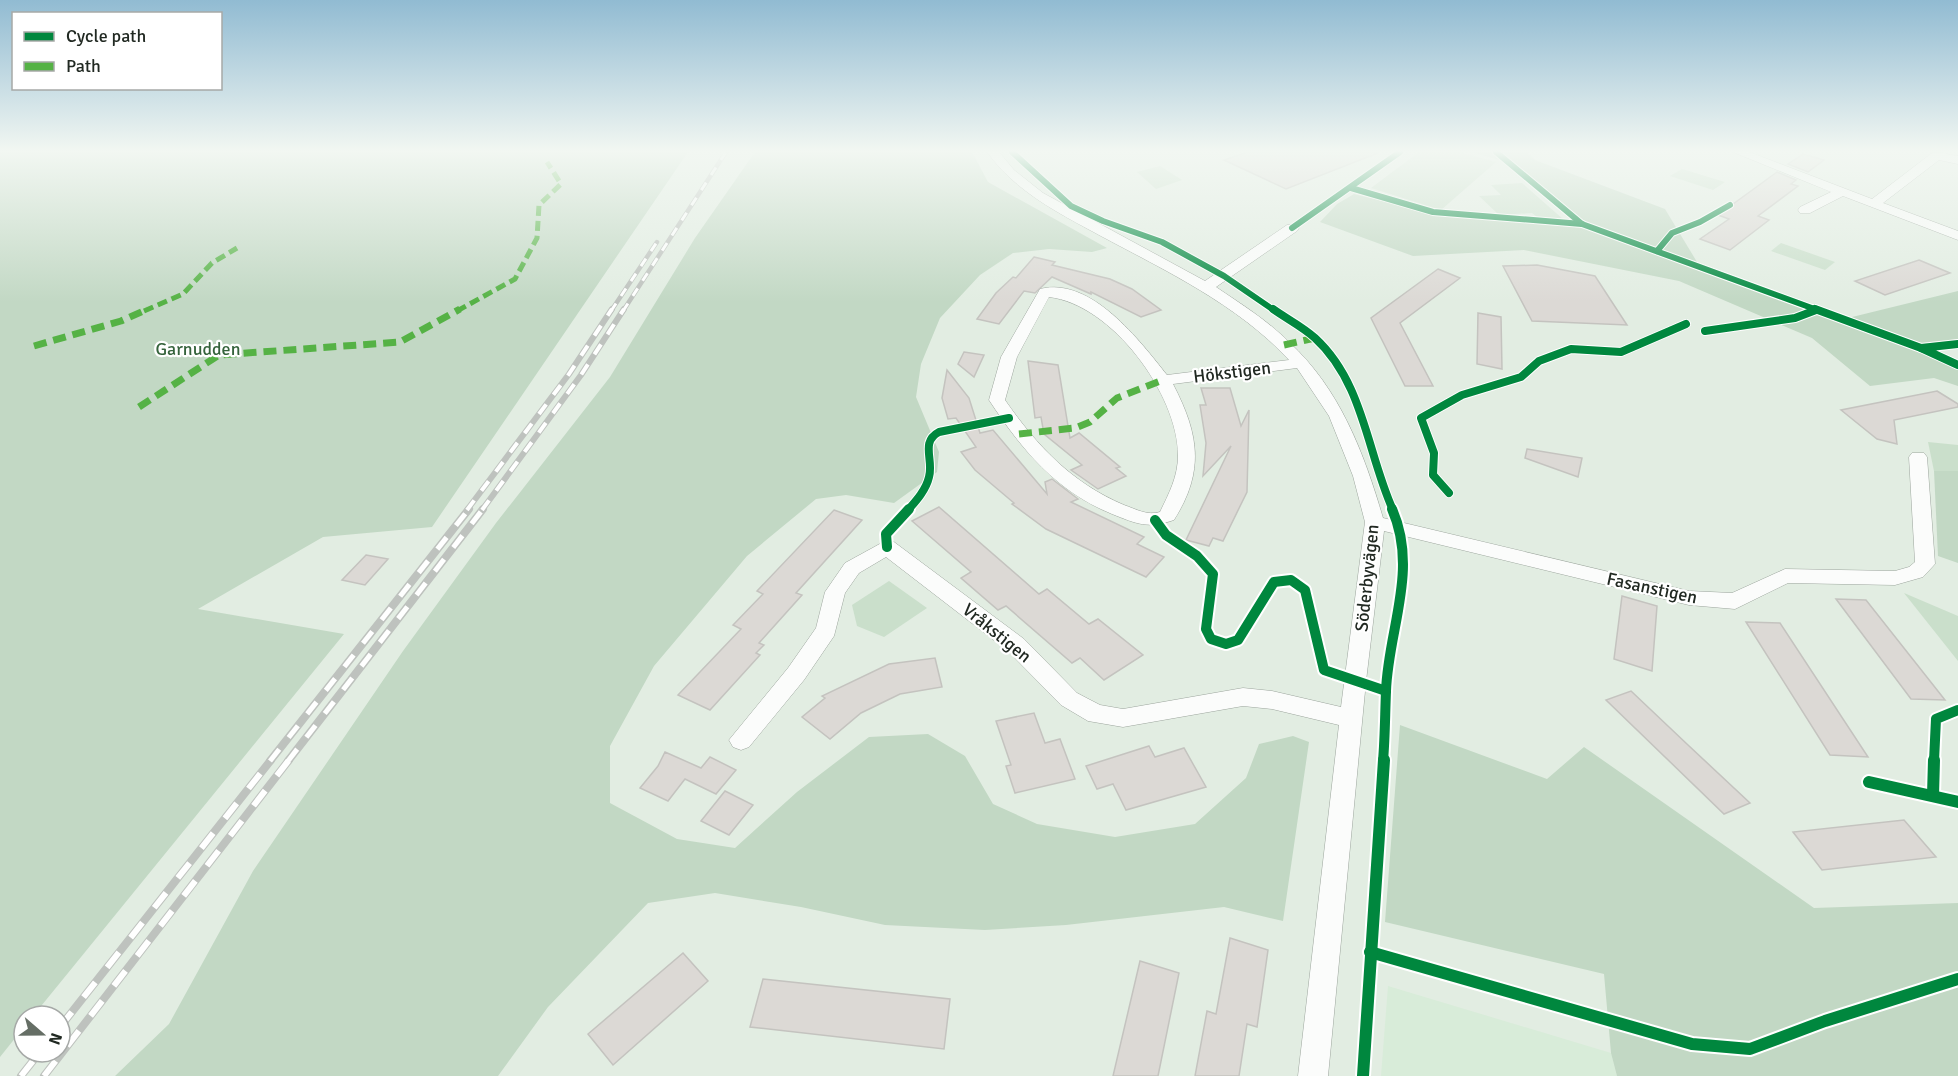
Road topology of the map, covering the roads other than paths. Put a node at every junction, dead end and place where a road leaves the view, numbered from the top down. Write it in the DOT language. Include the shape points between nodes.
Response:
graph roads {
  1 [pos="1049,202"];
  2 [pos="1820,202"];
  3 [pos="1871,202"];
  4 [pos="1875,204"];
  5 [pos="1804,210"];
  6 [pos="1292,228"];
  7 [pos="1958,236"];
  8 [pos="1206,288"];
  9 [pos="1301,363"];
  10 [pos="1163,380"];
  11 [pos="1918,456"];
  12 [pos="1375,522"];
  13 [pos="1351,718"];
  14 [pos="741,740"];
  15 [pos="1313,1076"];
  1 -- 8 [label="street, Söderbyvägen"];
  2 -- 5 [label="street"];
  3 -- 4 [label="street"];
  4 -- 7 [label="street"];
  6 -- 8 [label="street"];
  8 -- 9 [label="street, Söderbyvägen" via="1256,321"];
  9 -- 10 [label="street, Hökstigen"];
  9 -- 12 [label="street, Söderbyvägen" via="1338,416"];
  10 -- 10 [label="street, Hökstigen" via="1105,316 1083,301 1045,292 1011,351 1001,375 997,400 1019,434 1049,467 1076,488 1133,515 1155,520 1167,516 1184,481 1187,445 1179,410"];
  11 -- 12 [label="street, Fasanstigen" via="1925,564 1916,572 1894,578 1785,576 1735,601 1689,598"];
  12 -- 13 [label="street, Söderbyvägen"];
  13 -- 14 [label="street, Vråkstigen" via="1243,697 1123,718 1096,714 1069,699 1016,645 887,547 852,568 835,592 826,630 796,674"];
  13 -- 15 [label="street, Söderbyvägen"];
}
